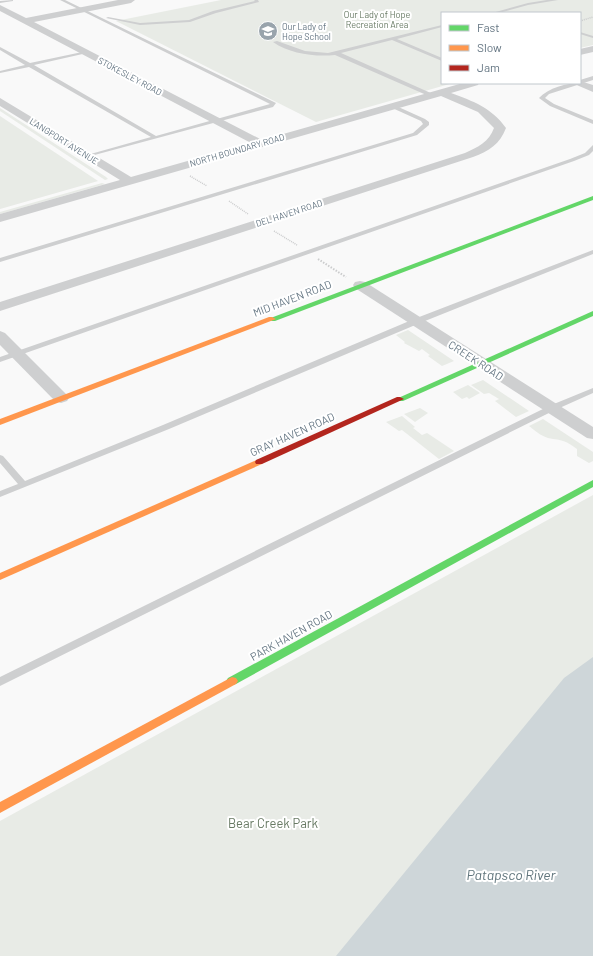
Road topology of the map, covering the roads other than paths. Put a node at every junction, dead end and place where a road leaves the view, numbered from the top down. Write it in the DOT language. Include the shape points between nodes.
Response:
graph roads {
  1 [pos="11,0"];
  2 [pos="62,0"];
  3 [pos="131,0"];
  4 [pos="256,0"];
  5 [pos="556,0"];
  6 [pos="0,2"];
  7 [pos="0,8"];
  8 [pos="85,9"];
  9 [pos="511,9"];
  10 [pos="498,12"];
  11 [pos="520,12"];
  12 [pos="25,21"];
  13 [pos="441,26"];
  14 [pos="581,33"];
  15 [pos="593,37"];
  16 [pos="393,39"];
  17 [pos="276,42"];
  18 [pos="0,48"];
  19 [pos="593,49"];
  20 [pos="85,52"];
  21 [pos="581,52"];
  22 [pos="336,53"];
  23 [pos="441,60"];
  24 [pos="30,65"];
  25 [pos="0,72"];
  26 [pos="593,78"];
  27 [pos="581,82"];
  28 [pos="471,84"];
  29 [pos="575,84"];
  30 [pos="580,84"];
  31 [pos="593,89"];
  32 [pos="436,94"];
  33 [pos="0,101"];
  34 [pos="392,106"];
  35 [pos="217,121"];
  36 [pos="593,122"];
  37 [pos="156,138"];
  38 [pos="260,144"];
  39 [pos="593,147"];
  40 [pos="89,156"];
  41 [pos="128,180"];
  42 [pos="593,198"];
  43 [pos="0,218"];
  44 [pos="593,252"];
  45 [pos="0,260"];
  46 [pos="360,285"];
  47 [pos="0,307"];
  48 [pos="593,313"];
  49 [pos="417,321"];
  50 [pos="0,336"];
  51 [pos="18,354"];
  52 [pos="0,360"];
  53 [pos="480,363"];
  54 [pos="593,390"];
  55 [pos="61,398"];
  56 [pos="552,408"];
  57 [pos="0,422"];
  58 [pos="593,434"];
  59 [pos="0,458"];
  60 [pos="593,483"];
  61 [pos="24,485"];
  62 [pos="0,494"];
  63 [pos="0,577"];
  64 [pos="0,682"];
  65 [pos="0,808"];
  1 -- 6 [label="lane"];
  2 -- 8 [label="lane"];
  3 -- 8 [label="street"];
  4 -- 8 [label="lane" via="193,20 171,23 122,22"];
  5 -- 9 [label="lane"];
  7 -- 12 [label="street, STOKESLEY ROAD"];
  8 -- 12 [label="street"];
  8 -- 35 [label="lane" via="273,103 271,106"];
  9 -- 10 [label="lane"];
  9 -- 11 [label="lane"];
  12 -- 20 [label="street, STOKESLEY ROAD"];
  13 -- 16 [label="lane"];
  14 -- 15 [label="lane"];
  16 -- 22 [label="lane"];
  16 -- 23 [label="lane"];
  17 -- 22 [label="lane" via="308,54"];
  18 -- 24 [label="lane"];
  19 -- 21 [label="street"];
  20 -- 24 [label="lane"];
  20 -- 35 [label="street, STOKESLEY ROAD"];
  22 -- 32 [label="lane"];
  24 -- 25 [label="lane"];
  24 -- 37 [label="lane"];
  26 -- 27 [label="lane"];
  28 -- 32 [label="street, NORTH BOUNDARY ROAD"];
  29 -- 36 [label="lane" via="548,93 542,98 552,105"];
  30 -- 31 [label="street"];
  32 -- 34 [label="street, NORTH BOUNDARY ROAD"];
  32 -- 47 [label="street, DEL HAVEN ROAD" via="476,108 496,120 500,128 492,144 461,158"];
  33 -- 40 [label="street, LANGPORT AVENUE"];
  34 -- 38 [label="street, NORTH BOUNDARY ROAD"];
  34 -- 45 [label="lane" via="426,122 426,125 415,134"];
  35 -- 37 [label="lane"];
  35 -- 38 [label="street, STOKESLEY ROAD"];
  37 -- 40 [label="lane"];
  38 -- 41 [label="street, NORTH BOUNDARY ROAD"];
  39 -- 51 [label="lane" via="587,154 572,160"];
  40 -- 41 [label="street, LANGPORT AVENUE"];
  41 -- 43 [label="street, NORTH BOUNDARY ROAD"];
  42 -- 46 [label="street, MID HAVEN ROAD"];
  44 -- 49 [label="lane"];
  46 -- 49 [label="street, CREEK ROAD"];
  46 -- 55 [label="street, MID HAVEN ROAD"];
  48 -- 53 [label="street, GRAY HAVEN ROAD"];
  49 -- 53 [label="street, CREEK ROAD"];
  49 -- 61 [label="lane"];
  50 -- 51 [label="street"];
  51 -- 52 [label="lane"];
  51 -- 55 [label="street"];
  53 -- 56 [label="street, CREEK ROAD"];
  53 -- 63 [label="street, GRAY HAVEN ROAD"];
  54 -- 56 [label="lane"];
  55 -- 57 [label="street, MID HAVEN ROAD"];
  56 -- 58 [label="street, CREEK ROAD"];
  56 -- 64 [label="lane"];
  59 -- 61 [label="lane"];
  60 -- 65 [label="street, PARK HAVEN ROAD"];
  61 -- 62 [label="lane"];
}
